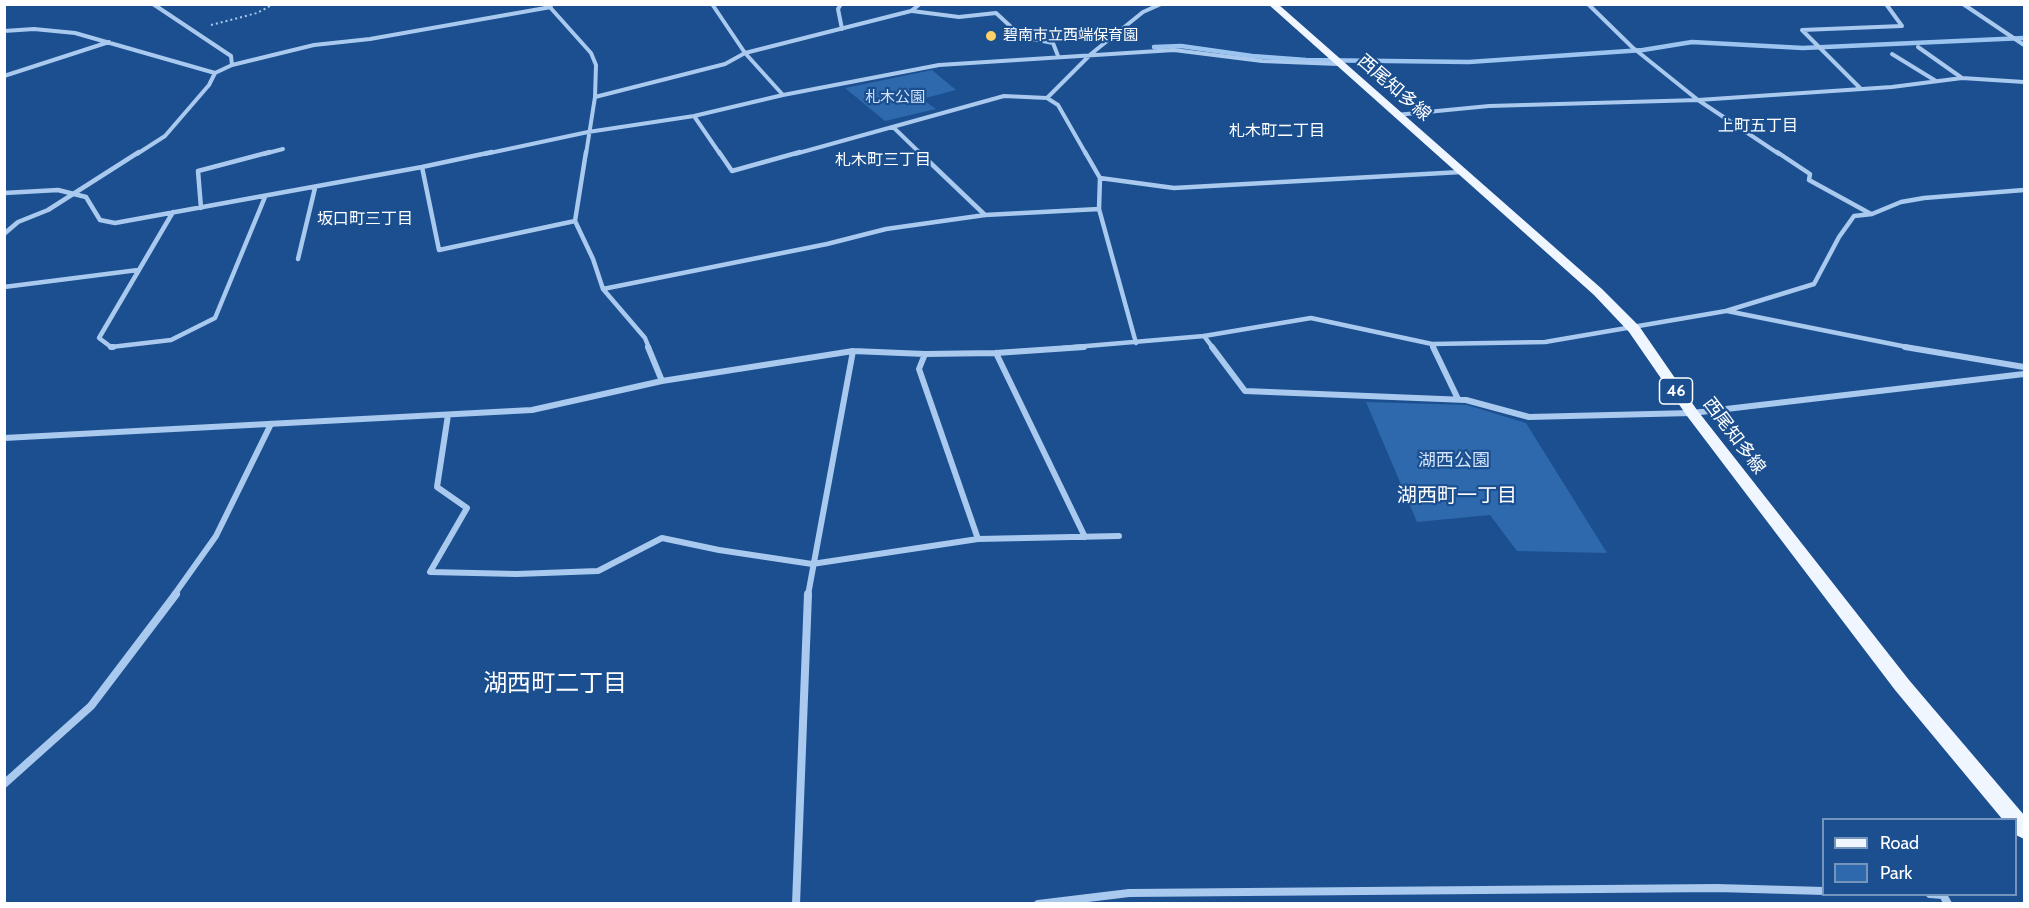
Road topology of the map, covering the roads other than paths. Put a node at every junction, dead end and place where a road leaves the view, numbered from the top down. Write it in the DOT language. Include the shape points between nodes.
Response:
graph roads {
  1 [pos="153,4"];
  2 [pos="712,4"];
  3 [pos="841,4"];
  4 [pos="920,4"];
  5 [pos="1161,4"];
  6 [pos="1272,4"];
  7 [pos="1588,4"];
  8 [pos="1886,4"];
  9 [pos="1963,4"];
  10 [pos="549,6"];
  11 [pos="911,11"];
  12 [pos="842,29"];
  13 [pos="4,31"];
  14 [pos="110,42"];
  15 [pos="2025,45"];
  16 [pos="1918,47"];
  17 [pos="745,53"];
  18 [pos="1091,54"];
  19 [pos="1892,54"];
  20 [pos="1058,56"];
  21 [pos="1338,64"];
  22 [pos="232,65"];
  23 [pos="215,73"];
  24 [pos="4,76"];
  25 [pos="1962,78"];
  26 [pos="1936,81"];
  27 [pos="2025,82"];
  28 [pos="1861,89"];
  29 [pos="783,95"];
  30 [pos="595,97"];
  31 [pos="1047,98"];
  32 [pos="1698,100"];
  33 [pos="1395,115"];
  34 [pos="694,116"];
  35 [pos="893,127"];
  36 [pos="588,132"];
  37 [pos="283,149"];
  38 [pos="422,167"];
  39 [pos="1461,172"];
  40 [pos="1100,178"];
  41 [pos="315,188"];
  42 [pos="2025,190"];
  43 [pos="4,193"];
  44 [pos="71,194"];
  45 [pos="265,197"];
  46 [pos="201,207"];
  47 [pos="1099,209"];
  48 [pos="173,212"];
  49 [pos="1872,214"];
  50 [pos="985,215"];
  51 [pos="575,221"];
  52 [pos="4,234"];
  53 [pos="298,258"];
  54 [pos="138,270"];
  55 [pos="4,287"];
  56 [pos="603,290"];
  57 [pos="1726,311"];
  58 [pos="1634,329"];
  59 [pos="1204,336"];
  60 [pos="1136,343"];
  61 [pos="1432,344"];
  62 [pos="853,351"];
  63 [pos="996,352"];
  64 [pos="925,354"];
  65 [pos="2025,367"];
  66 [pos="2025,374"];
  67 [pos="662,381"];
  68 [pos="1458,399"];
  69 [pos="1692,414"];
  70 [pos="448,415"];
  71 [pos="271,424"];
  72 [pos="4,438"];
  73 [pos="1084,537"];
  74 [pos="1119,537"];
  75 [pos="978,539"];
  76 [pos="812,564"];
  77 [pos="4,784"];
  78 [pos="2015,818"];
  79 [pos="1822,891"];
  80 [pos="796,903"];
  81 [pos="1038,903"];
  1 -- 22 [label="street" via="231,56"];
  2 -- 17 [label="street"];
  3 -- 12 [label="street" via="838,9"];
  4 -- 11 [label="street"];
  5 -- 18 [label="street" via="1143,12"];
  6 -- 21 [label="main road, 西尾知多線 / 46"];
  7 -- 32 [label="street" via="1632,47"];
  8 -- 28 [label="street" via="1902,26 1802,30"];
  9 -- 15 [label="street"];
  10 -- 22 [label="street" via="369,39 314,45"];
  10 -- 30 [label="street" via="591,53 596,65"];
  11 -- 12 [label="street"];
  11 -- 20 [label="street" via="959,17 996,13 1022,37 1053,43"];
  12 -- 17 [label="street"];
  13 -- 14 [label="street" via="53,30"];
  14 -- 23 [label="street"];
  14 -- 24 [label="street"];
  16 -- 25 [label="street"];
  17 -- 29 [label="street"];
  17 -- 30 [label="street" via="725,64"];
  18 -- 20 [label="street"];
  18 -- 21 [label="street" via="1174,50 1262,61"];
  18 -- 31 [label="street"];
  19 -- 26 [label="street"];
  20 -- 29 [label="street" via="939,65"];
  21 -- 33 [label="main road, 西尾知多線 / 46"];
  22 -- 23 [label="street"];
  23 -- 44 [label="street" via="165,136"];
  25 -- 26 [label="street"];
  25 -- 27 [label="street"];
  26 -- 28 [label="street"];
  28 -- 32 [label="street"];
  29 -- 34 [label="street"];
  30 -- 36 [label="street"];
  31 -- 35 [label="street" via="1004,96"];
  31 -- 40 [label="street" via="1058,105"];
  32 -- 33 [label="street" via="1489,106"];
  32 -- 49 [label="street" via="1810,174 1809,180"];
  33 -- 39 [label="main road, 西尾知多線 / 46"];
  34 -- 35 [label="street" via="732,171"];
  34 -- 36 [label="street"];
  35 -- 50 [label="street"];
  36 -- 38 [label="street"];
  36 -- 51 [label="street"];
  37 -- 46 [label="street" via="198,171"];
  38 -- 41 [label="street"];
  38 -- 51 [label="street" via="439,250"];
  39 -- 40 [label="street" via="1174,188"];
  39 -- 58 [label="main road, 西尾知多線 / 46" via="1598,292"];
  40 -- 47 [label="street"];
  41 -- 45 [label="street"];
  41 -- 53 [label="street"];
  42 -- 49 [label="street" via="1924,198"];
  43 -- 44 [label="street" via="58,190"];
  44 -- 48 [label="street" via="86,197 106,223"];
  44 -- 52 [label="street" via="48,210 18,222"];
  45 -- 46 [label="street"];
  45 -- 54 [label="street" via="214,318 171,340 111,347 99,338"];
  46 -- 48 [label="street"];
  47 -- 50 [label="street"];
  47 -- 60 [label="street"];
  48 -- 54 [label="street"];
  49 -- 57 [label="street" via="1854,216 1814,284"];
  50 -- 56 [label="street" via="886,229"];
  51 -- 56 [label="street"];
  54 -- 55 [label="street"];
  56 -- 67 [label="street" via="645,338"];
  57 -- 58 [label="street"];
  57 -- 65 [label="street"];
  58 -- 61 [label="street" via="1545,342"];
  58 -- 69 [label="main road, 西尾知多線 / 46"];
  59 -- 60 [label="street"];
  59 -- 61 [label="street" via="1311,318"];
  59 -- 68 [label="street" via="1245,391"];
  60 -- 63 [label="street"];
  61 -- 68 [label="street"];
  62 -- 64 [label="street"];
  62 -- 67 [label="street"];
  62 -- 76 [label="street"];
  63 -- 64 [label="street"];
  63 -- 73 [label="street"];
  64 -- 75 [label="street" via="920,369"];
  66 -- 69 [label="street"];
  67 -- 70 [label="street" via="532,410"];
  68 -- 69 [label="street" via="1529,417"];
  69 -- 78 [label="main road, 西尾知多線 / 46" via="1902,685"];
  70 -- 71 [label="street"];
  70 -- 76 [label="street" via="437,487 467,508 430,572 598,571 662,538"];
  71 -- 72 [label="street"];
  71 -- 77 [label="street" via="216,536 164,610 91,706"];
  73 -- 74 [label="street"];
  73 -- 75 [label="street"];
  75 -- 76 [label="street"];
  76 -- 80 [label="street"];
  79 -- 81 [label="street" via="1717,888 1129,893"];
}
